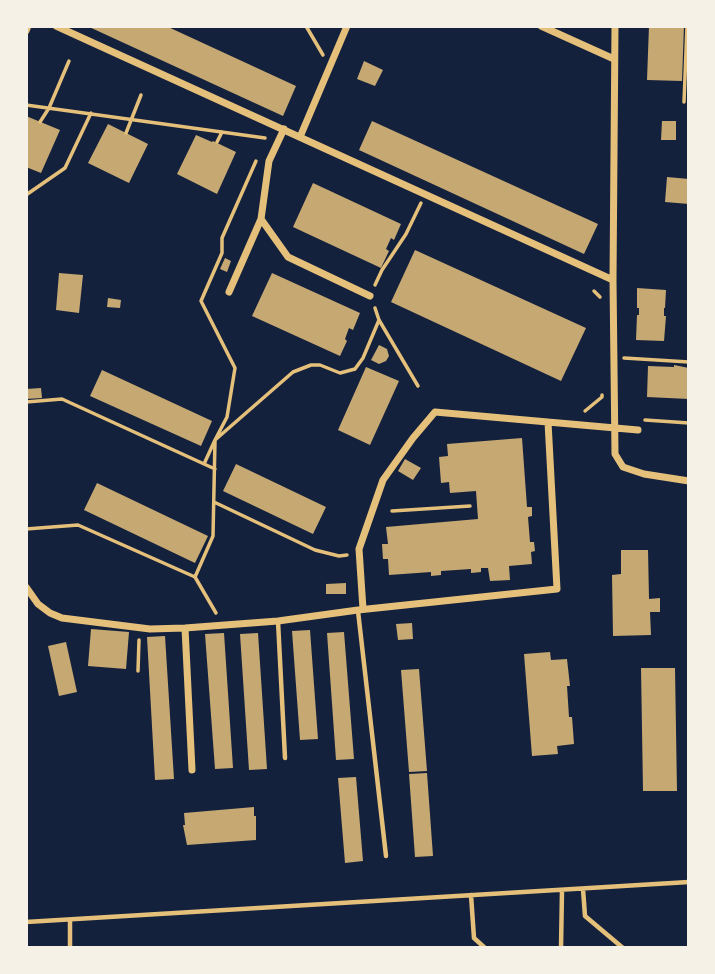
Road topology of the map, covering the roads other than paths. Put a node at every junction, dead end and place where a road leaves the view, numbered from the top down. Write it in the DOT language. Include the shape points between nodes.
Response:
graph roads {
  1 [pos="28,26"];
  2 [pos="56,26"];
  3 [pos="347,26"];
  4 [pos="541,26"];
  5 [pos="615,26"];
  6 [pos="26,31"];
  7 [pos="614,59"];
  8 [pos="284,129"];
  9 [pos="300,137"];
  10 [pos="261,219"];
  11 [pos="613,280"];
  12 [pos="229,292"];
  13 [pos="370,296"];
  14 [pos="548,422"];
  15 [pos="614,428"];
  16 [pos="638,430"];
  17 [pos="689,481"];
  18 [pos="26,587"];
  19 [pos="361,609"];
  20 [pos="278,621"];
  21 [pos="185,628"];
  22 [pos="285,758"];
  23 [pos="192,770"];
  24 [pos="386,856"];
  25 [pos="689,882"];
  26 [pos="583,889"];
  27 [pos="562,890"];
  28 [pos="471,895"];
  29 [pos="70,920"];
  30 [pos="26,922"];
  31 [pos="70,948"];
  32 [pos="485,948"];
  33 [pos="561,948"];
  34 [pos="623,948"];
  1 -- 6 [label="street"];
  2 -- 8 [label="street"];
  3 -- 9 [label="street"];
  4 -- 7 [label="street"];
  5 -- 7 [label="street"];
  7 -- 11 [label="street"];
  8 -- 9 [label="street"];
  8 -- 10 [label="street" via="269,161"];
  9 -- 11 [label="street"];
  10 -- 12 [label="street"];
  10 -- 13 [label="street" via="288,257"];
  11 -- 15 [label="street"];
  14 -- 15 [label="street"];
  14 -- 19 [label="street" via="435,412 383,480 359,550"];
  14 -- 19 [label="street" via="557,589"];
  15 -- 16 [label="street"];
  15 -- 17 [label="street" via="615,454 623,467"];
  18 -- 21 [label="street" via="38,604 62,618"];
  19 -- 20 [label="street"];
  19 -- 24 [label="lane"];
  20 -- 21 [label="street"];
  20 -- 22 [label="lane"];
  21 -- 23 [label="street"];
  25 -- 26 [label="lane"];
  26 -- 27 [label="lane"];
  26 -- 34 [label="lane" via="585,916"];
  27 -- 28 [label="lane"];
  27 -- 33 [label="lane"];
  28 -- 29 [label="lane"];
  28 -- 32 [label="lane" via="474,938"];
  29 -- 30 [label="lane"];
  29 -- 31 [label="lane"];
}
